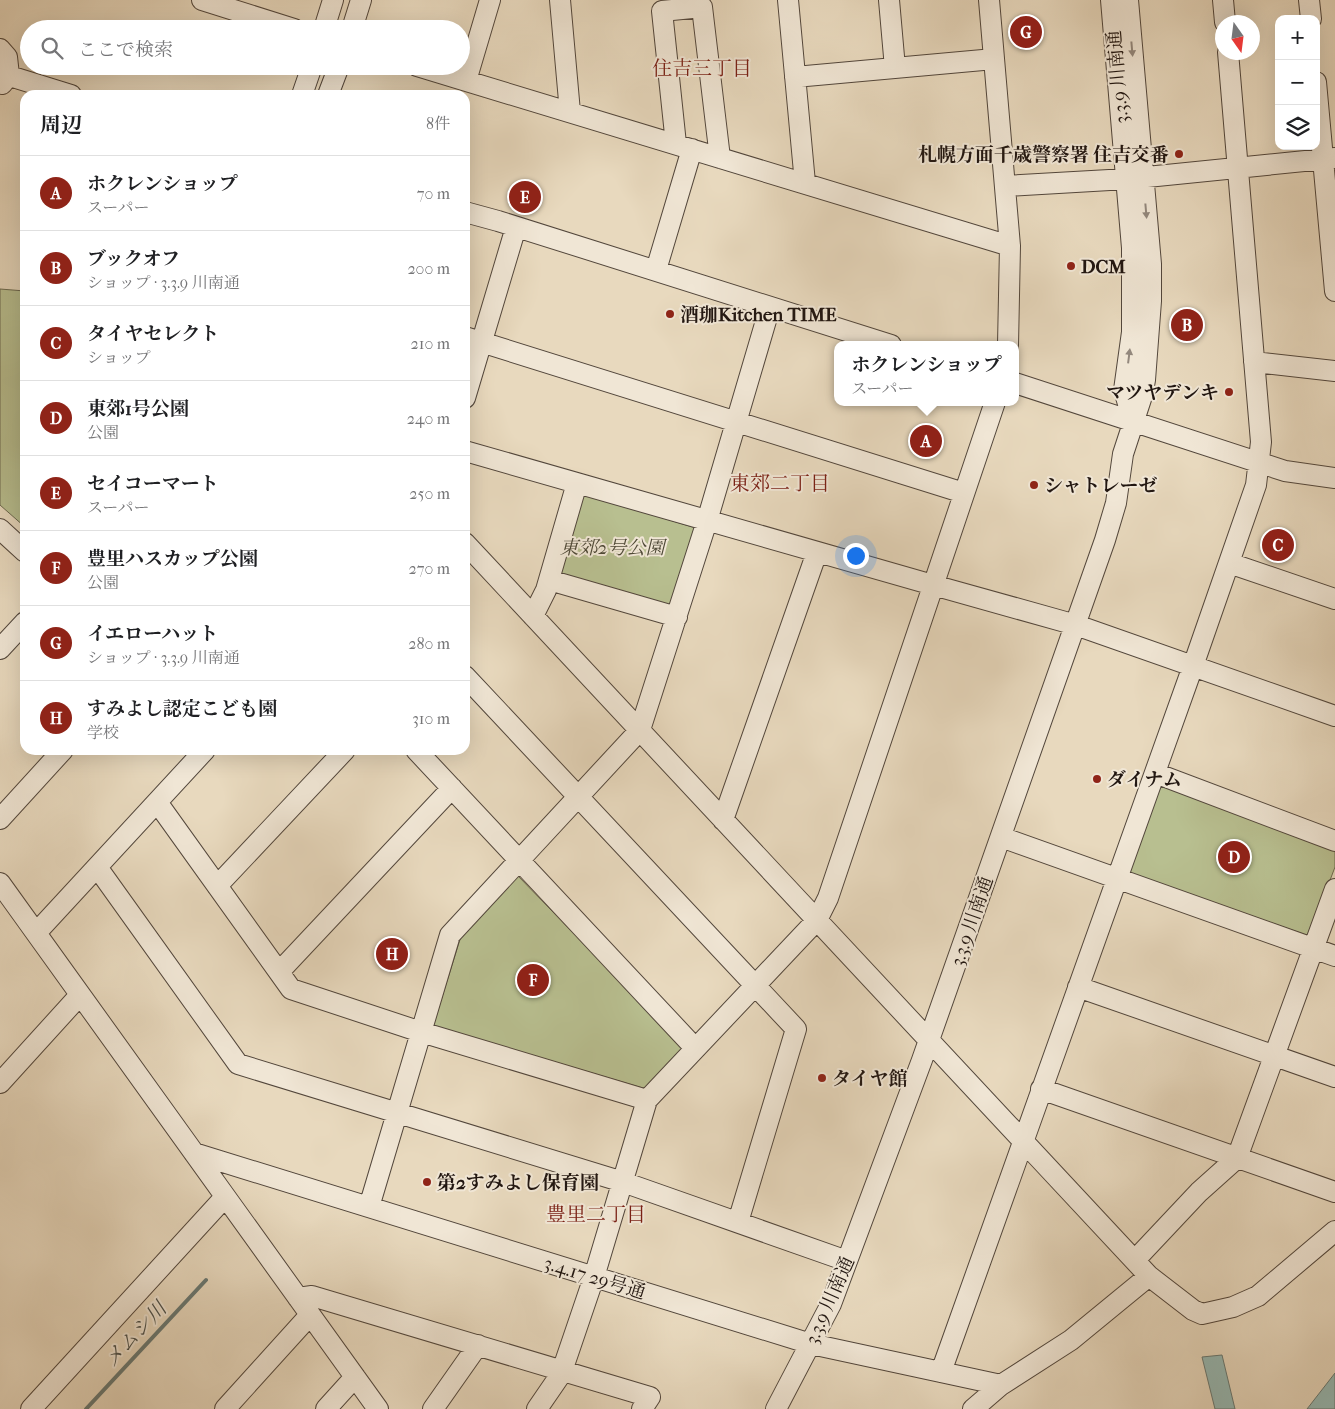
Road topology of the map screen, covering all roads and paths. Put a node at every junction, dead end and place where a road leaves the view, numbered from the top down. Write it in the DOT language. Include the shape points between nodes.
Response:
graph roads {
  1 [pos="333,0"];
  2 [pos="361,0"];
  3 [pos="490,0"];
  4 [pos="560,0"];
  5 [pos="788,0"];
  6 [pos="889,0"];
  7 [pos="989,0"];
  8 [pos="1111,0"];
  9 [pos="1128,0"];
  10 [pos="1223,0"];
  11 [pos="1309,0"];
  12 [pos="213,2"];
  13 [pos="1224,15"];
  14 [pos="1310,15"];
  15 [pos="267,20"];
  16 [pos="327,20"];
  17 [pos="355,20"];
  18 [pos="0,49"];
  19 [pos="994,58"];
  20 [pos="1229,60"];
  21 [pos="470,68"];
  22 [pos="895,68"];
  23 [pos="309,75"];
  24 [pos="336,75"];
  25 [pos="446,75"];
  26 [pos="468,75"];
  27 [pos="795,77"];
  28 [pos="3,78"];
  29 [pos="466,81"];
  30 [pos="51,90"];
  31 [pos="304,90"];
  32 [pos="330,90"];
  33 [pos="1320,105"];
  34 [pos="570,112"];
  35 [pos="684,146"];
  36 [pos="720,158"];
  37 [pos="1329,158"];
  38 [pos="1238,167"];
  39 [pos="1135,178"];
  40 [pos="805,183"];
  41 [pos="1005,186"];
  42 [pos="470,213"];
  43 [pos="516,227"];
  44 [pos="1333,240"];
  45 [pos="1010,246"];
  46 [pos="656,270"];
  47 [pos="1335,291"];
  48 [pos="770,307"];
  49 [pos="474,340"];
  50 [pos="878,341"];
  51 [pos="1008,341"];
  52 [pos="1254,362"];
  53 [pos="470,366"];
  54 [pos="1335,371"];
  55 [pos="1019,384"];
  56 [pos="994,406"];
  57 [pos="1134,421"];
  58 [pos="736,422"];
  59 [pos="470,452"];
  60 [pos="1260,462"];
  61 [pos="1335,478"];
  62 [pos="578,483"];
  63 [pos="964,493"];
  64 [pos="707,520"];
  65 [pos="0,529"];
  66 [pos="20,547"];
  67 [pos="470,547"];
  68 [pos="818,552"];
  69 [pos="1229,564"];
  70 [pos="549,580"];
  71 [pos="933,585"];
  72 [pos="1335,598"];
  73 [pos="534,616"];
  74 [pos="676,617"];
  75 [pos="1076,624"];
  76 [pos="20,627"];
  77 [pos="0,649"];
  78 [pos="1193,666"];
  79 [pos="470,681"];
  80 [pos="1335,716"];
  81 [pos="640,730"];
  82 [pos="58,755"];
  83 [pos="201,755"];
  84 [pos="340,755"];
  85 [pos="421,755"];
  86 [pos="1155,773"];
  87 [pos="452,788"];
  88 [pos="579,796"];
  89 [pos="157,802"];
  90 [pos="0,819"];
  91 [pos="724,820"];
  92 [pos="1001,837"];
  93 [pos="1335,841"];
  94 [pos="520,860"];
  95 [pos="97,867"];
  96 [pos="1117,877"];
  97 [pos="0,883"];
  98 [pos="217,886"];
  99 [pos="1335,889"];
  100 [pos="817,920"];
  101 [pos="36,933"];
  102 [pos="1313,949"];
  103 [pos="1335,956"];
  104 [pos="279,972"];
  105 [pos="755,985"];
  106 [pos="1078,987"];
  107 [pos="80,995"];
  108 [pos="421,1032"];
  109 [pos="929,1041"];
  110 [pos="696,1048"];
  111 [pos="1275,1055"];
  112 [pos="1335,1077"];
  113 [pos="0,1083"];
  114 [pos="1041,1089"];
  115 [pos="647,1100"];
  116 [pos="397,1113"];
  117 [pos="1023,1141"];
  118 [pos="194,1153"];
  119 [pos="1237,1158"];
  120 [pos="623,1182"];
  121 [pos="1335,1192"];
  122 [pos="225,1197"];
  123 [pos="369,1207"];
  124 [pos="738,1222"];
  125 [pos="1335,1231"];
  126 [pos="1135,1260"];
  127 [pos="847,1261"];
  128 [pos="1150,1276"];
  129 [pos="594,1277"];
  130 [pos="298,1298"];
  131 [pos="310,1315"];
  132 [pos="811,1344"];
  133 [pos="478,1345"];
  134 [pos="562,1370"];
  135 [pos="941,1372"];
  136 [pos="355,1377"];
  137 [pos="1001,1385"];
  138 [pos="31,1409"];
  139 [pos="226,1409"];
  140 [pos="326,1409"];
  141 [pos="378,1409"];
  142 [pos="432,1409"];
  143 [pos="537,1409"];
  144 [pos="642,1409"];
  145 [pos="776,1409"];
  146 [pos="973,1409"];
  1 -- 16 [label="street"];
  2 -- 17 [label="street"];
  3 -- 21 [label="street"];
  4 -- 34 [label="street"];
  5 -- 27 [label="street"];
  6 -- 22 [label="street"];
  7 -- 19 [label="street"];
  8 -- 39 [label="street, 3.3.9 川南通"];
  9 -- 39 [label="street, 3.3.9 川南通, one-way"];
  10 -- 13 [label="street"];
  11 -- 14 [label="street"];
  12 -- 15 [label="street"];
  18 -- 28 [label="street" via="8,57"];
  19 -- 22 [label="street"];
  19 -- 41 [label="street"];
  20 -- 38 [label="street"];
  22 -- 27 [label="street"];
  23 -- 31 [label="street"];
  24 -- 32 [label="street"];
  25 -- 29 [label="street"];
  26 -- 29 [label="street"];
  27 -- 40 [label="street"];
  28 -- 30 [label="street"];
  29 -- 34 [label="street"];
  33 -- 37 [label="street"];
  34 -- 35 [label="street"];
  35 -- 36 [label="street"];
  35 -- 36 [label="street" via="662,11 702,7"];
  35 -- 46 [label="street"];
  36 -- 40 [label="street"];
  37 -- 38 [label="street"];
  37 -- 44 [label="street"];
  38 -- 39 [label="street"];
  38 -- 52 [label="street"];
  39 -- 41 [label="street"];
  39 -- 57 [label="street, 3.3.9 川南通" via="1132,324 1124,390"];
  40 -- 45 [label="street"];
  41 -- 45 [label="street"];
  42 -- 43 [label="street"];
  43 -- 46 [label="street"];
  43 -- 49 [label="street"];
  44 -- 47 [label="street"];
  45 -- 51 [label="street"];
  46 -- 48 [label="street"];
  48 -- 50 [label="street"];
  48 -- 58 [label="street"];
  49 -- 53 [label="street"];
  49 -- 58 [label="street"];
  52 -- 54 [label="street"];
  52 -- 60 [label="street"];
  55 -- 57 [label="street"];
  56 -- 63 [label="street"];
  57 -- 60 [label="street"];
  57 -- 75 [label="street, 3.3.9 川南通" via="1123,454 1116,503 1106,540"];
  58 -- 63 [label="street"];
  58 -- 64 [label="street"];
  59 -- 62 [label="street"];
  60 -- 61 [label="street" via="1284,471"];
  60 -- 69 [label="street" via="1256,485"];
  62 -- 64 [label="street"];
  62 -- 70 [label="street"];
  63 -- 71 [label="street"];
  64 -- 68 [label="street"];
  64 -- 74 [label="street"];
  65 -- 66 [label="street"];
  67 -- 73 [label="street"];
  68 -- 71 [label="street"];
  68 -- 91 [label="street"];
  69 -- 72 [label="street"];
  69 -- 78 [label="street"];
  70 -- 73 [label="street"];
  70 -- 74 [label="street"];
  71 -- 75 [label="street"];
  71 -- 100 [label="street" via="828,898"];
  73 -- 81 [label="street"];
  74 -- 81 [label="street"];
  75 -- 78 [label="street"];
  75 -- 92 [label="street, 3.3.9 川南通"];
  76 -- 77 [label="street"];
  78 -- 80 [label="street"];
  78 -- 86 [label="street"];
  79 -- 88 [label="street"];
  81 -- 88 [label="street"];
  81 -- 91 [label="street"];
  82 -- 90 [label="street"];
  83 -- 89 [label="street"];
  84 -- 98 [label="street"];
  85 -- 87 [label="street"];
  86 -- 93 [label="street"];
  86 -- 96 [label="street"];
  87 -- 94 [label="street"];
  87 -- 104 [label="street"];
  88 -- 94 [label="street"];
  88 -- 105 [label="street"];
  89 -- 95 [label="street"];
  89 -- 98 [label="street"];
  91 -- 100 [label="street"];
  92 -- 96 [label="street"];
  92 -- 109 [label="street, 3.3.9 川南通"];
  94 -- 108 [label="street" via="450,935"];
  94 -- 110 [label="street"];
  95 -- 101 [label="street"];
  95 -- 116 [label="street" via="238,1064"];
  96 -- 102 [label="street"];
  96 -- 106 [label="street"];
  97 -- 101 [label="street"];
  98 -- 104 [label="street"];
  99 -- 102 [label="street"];
  100 -- 105 [label="street"];
  100 -- 109 [label="street"];
  101 -- 107 [label="street"];
  102 -- 103 [label="street"];
  102 -- 111 [label="street"];
  104 -- 108 [label="street" via="291,989"];
  105 -- 110 [label="street"];
  105 -- 124 [label="street" via="796,1029"];
  106 -- 111 [label="street"];
  106 -- 114 [label="street"];
  107 -- 113 [label="street"];
  107 -- 118 [label="street"];
  108 -- 115 [label="street"];
  108 -- 116 [label="street"];
  109 -- 117 [label="street"];
  109 -- 127 [label="street, 3.3.9 川南通"];
  110 -- 115 [label="street"];
  111 -- 112 [label="street"];
  111 -- 119 [label="street"];
  114 -- 117 [label="street"];
  114 -- 119 [label="street"];
  115 -- 120 [label="street"];
  116 -- 120 [label="street"];
  116 -- 123 [label="street"];
  117 -- 126 [label="street"];
  117 -- 135 [label="street"];
  118 -- 122 [label="street"];
  118 -- 123 [label="street, 3.4.17 29号通"];
  119 -- 121 [label="street"];
  119 -- 126 [label="street" via="1199,1192"];
  120 -- 124 [label="street"];
  120 -- 129 [label="street"];
  122 -- 130 [label="street"];
  122 -- 138 [label="street"];
  123 -- 129 [label="street, 3.4.17 29号通"];
  124 -- 127 [label="street"];
  125 -- 128 [label="street" via="1258,1296 1232,1307 1202,1314"];
  126 -- 128 [label="street"];
  127 -- 132 [label="street, 3.3.9 川南通"];
  128 -- 137 [label="street" via="1072,1340"];
  129 -- 132 [label="street, 3.4.17 29号通"];
  129 -- 134 [label="street"];
  130 -- 131 [label="street"];
  130 -- 133 [label="street" via="312,1296"];
  131 -- 136 [label="street"];
  131 -- 139 [label="street"];
  132 -- 135 [label="street, 3.4.17 29号通"];
  132 -- 145 [label="street, 3.3.9 川南通"];
  133 -- 134 [label="street"];
  133 -- 142 [label="street"];
  134 -- 143 [label="street"];
  134 -- 144 [label="street" via="650,1397"];
  135 -- 137 [label="street, 3.4.17 29号通"];
  136 -- 140 [label="street"];
  136 -- 141 [label="street"];
  137 -- 146 [label="street"];
}
